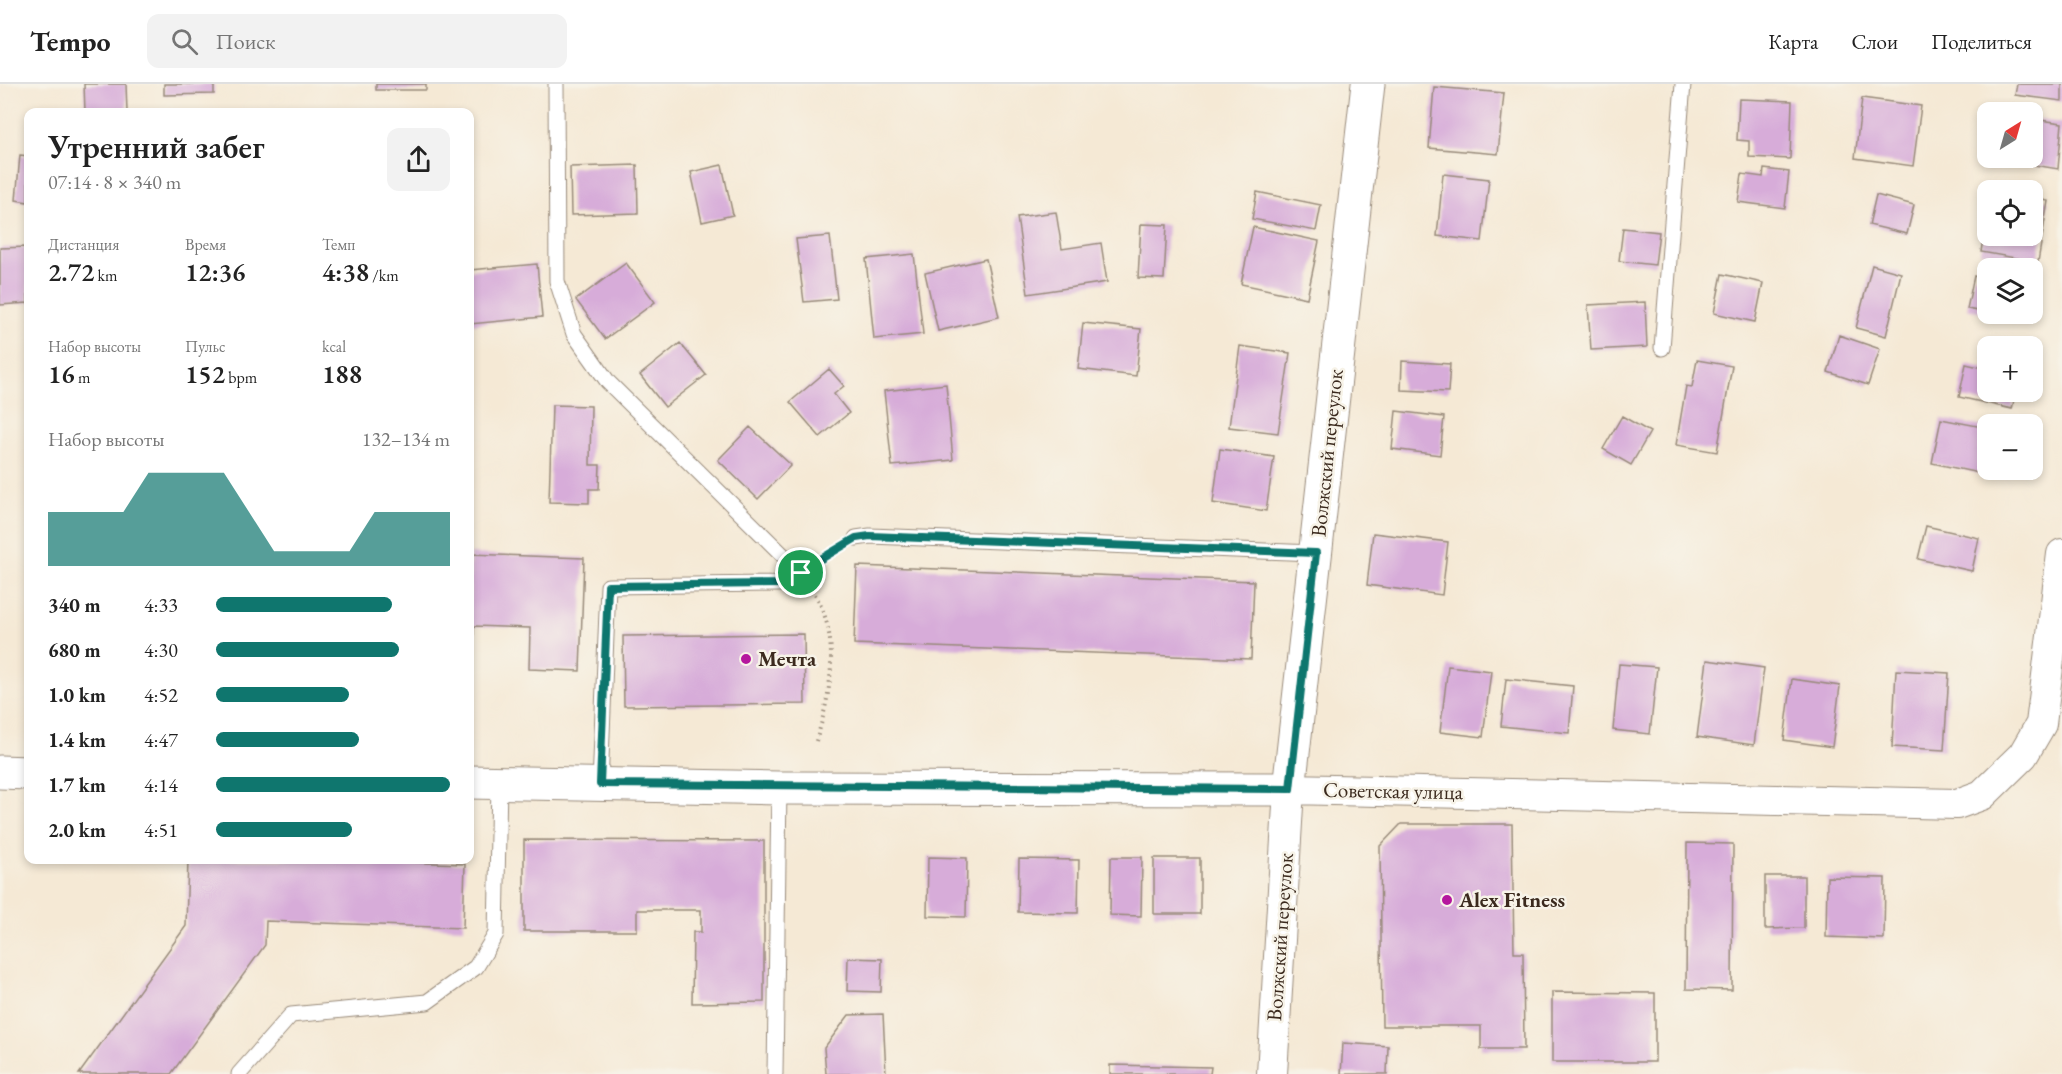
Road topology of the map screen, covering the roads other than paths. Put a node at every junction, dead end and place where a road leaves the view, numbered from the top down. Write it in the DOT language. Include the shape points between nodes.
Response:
graph roads {
  1 [pos="556,84"];
  2 [pos="1368,84"];
  3 [pos="1683,84"];
  4 [pos="1662,348"];
  5 [pos="856,538"];
  6 [pos="1316,553"];
  7 [pos="2062,554"];
  8 [pos="0,772"];
  9 [pos="24,773"];
  10 [pos="484,782"];
  11 [pos="600,784"];
  12 [pos="779,788"];
  13 [pos="1290,789"];
  14 [pos="239,1074"];
  15 [pos="775,1074"];
  16 [pos="1272,1074"];
  1 -- 11 [label="lane" via="557,281 574,334 608,382 801,573 779,584 608,586"];
  2 -- 6 [label="street, Волжский переулок"];
  3 -- 4 [label="lane"];
  5 -- 6 [label="lane"];
  6 -- 13 [label="street, Волжский переулок"];
  7 -- 13 [label="street, Советская улица" via="2042,724 2023,755 1982,795 1957,804"];
  8 -- 9 [label="street"];
  10 -- 11 [label="street, Советская улица"];
  10 -- 14 [label="lane" via="496,934 476,967 427,1002 291,1016"];
  11 -- 12 [label="street, Советская улица"];
  12 -- 13 [label="street, Советская улица"];
  12 -- 15 [label="lane"];
  13 -- 16 [label="street, Волжский переулок"];
}
